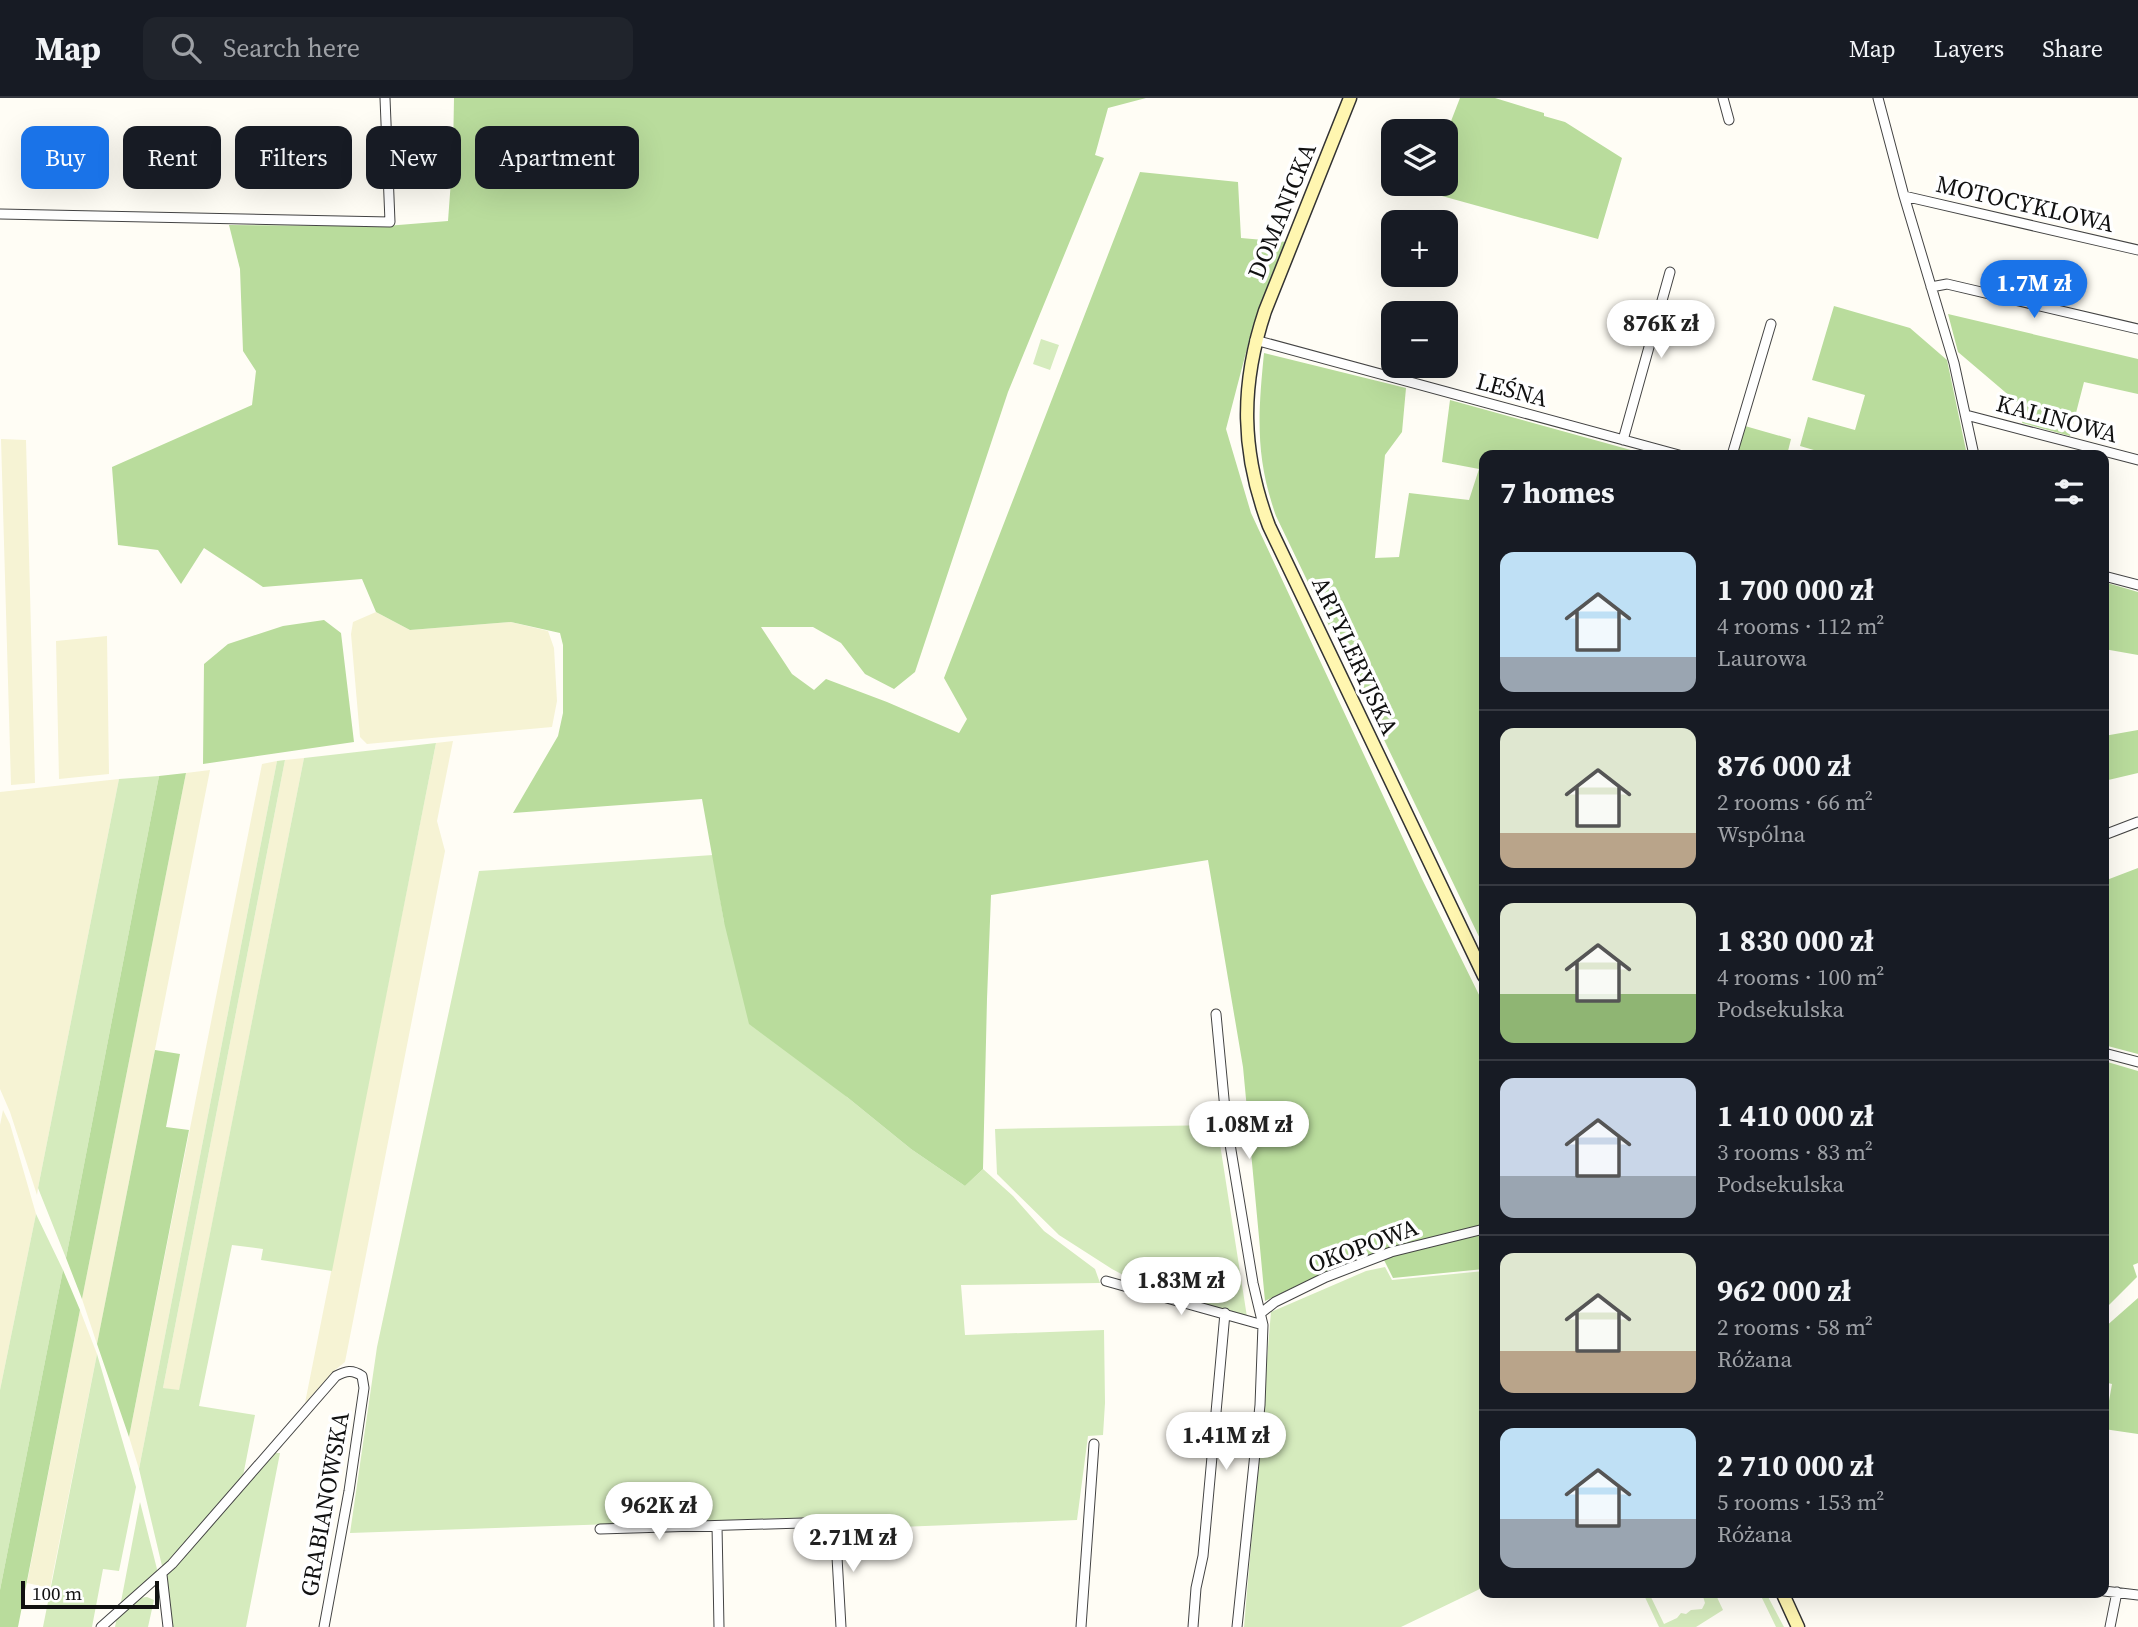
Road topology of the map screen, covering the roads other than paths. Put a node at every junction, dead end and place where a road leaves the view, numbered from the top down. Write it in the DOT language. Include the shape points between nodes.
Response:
graph roads {
  1 [pos="385,98"];
  2 [pos="1350,98"];
  3 [pos="1723,98"];
  4 [pos="1878,98"];
  5 [pos="1729,120"];
  6 [pos="1904,196"];
  7 [pos="0,214"];
  8 [pos="2138,250"];
  9 [pos="1670,272"];
  10 [pos="1931,287"];
  11 [pos="1771,324"];
  12 [pos="2138,329"];
  13 [pos="1255,340"];
  14 [pos="1966,415"];
  15 [pos="1623,440"];
  16 [pos="1660,450"];
  17 [pos="1733,450"];
  18 [pos="1973,450"];
  19 [pos="2100,450"];
  20 [pos="2109,452"];
  21 [pos="2138,460"];
  22 [pos="2109,577"];
  23 [pos="2138,585"];
  24 [pos="2138,822"];
  25 [pos="2109,833"];
  26 [pos="1479,965"];
  27 [pos="1216,1014"];
  28 [pos="2109,1054"];
  29 [pos="2138,1062"];
  30 [pos="1479,1229"];
  31 [pos="1106,1281"];
  32 [pos="1261,1312"];
  33 [pos="1225,1313"];
  34 [pos="1263,1325"];
  35 [pos="1094,1444"];
  36 [pos="717,1526"];
  37 [pos="600,1529"];
  38 [pos="162,1575"];
  39 [pos="2109,1591"];
  40 [pos="2117,1592"];
  41 [pos="2138,1595"];
  42 [pos="1785,1598"];
  43 [pos="101,1627"];
  44 [pos="168,1627"];
  45 [pos="324,1627"];
  46 [pos="719,1627"];
  47 [pos="841,1627"];
  48 [pos="1081,1627"];
  49 [pos="1193,1627"];
  50 [pos="1237,1627"];
  51 [pos="1798,1627"];
  52 [pos="2110,1627"];
  1 -- 7 [label="street" via="390,222"];
  2 -- 13 [label="street, DOMANICKA"];
  3 -- 5 [label="street"];
  4 -- 6 [label="street"];
  6 -- 8 [label="street, MOTOCYKLOWA"];
  6 -- 10 [label="street"];
  9 -- 15 [label="street"];
  10 -- 12 [label="street" via="1947,284"];
  10 -- 14 [label="street"];
  11 -- 17 [label="street"];
  13 -- 15 [label="street, LEŚNA"];
  13 -- 26 [label="street, ARTYLERYJSKA" via="1246,430 1265,516"];
  14 -- 18 [label="street"];
  14 -- 19 [label="street, KALINOWA"];
  15 -- 16 [label="street, LEŚNA"];
  20 -- 21 [label="street, KALINOWA"];
  22 -- 23 [label="street"];
  24 -- 25 [label="street"];
  27 -- 32 [label="street" via="1226,1120"];
  28 -- 29 [label="street"];
  30 -- 32 [label="street, OKOPOWA" via="1391,1252 1326,1277"];
  31 -- 33 [label="street"];
  32 -- 34 [label="street"];
  33 -- 34 [label="street"];
  33 -- 49 [label="street"];
  34 -- 50 [label="street" via="1260,1405"];
  35 -- 48 [label="street"];
  36 -- 37 [label="street"];
  36 -- 46 [label="street"];
  36 -- 47 [label="street" via="835,1522"];
  38 -- 43 [label="street"];
  38 -- 44 [label="street"];
  38 -- 45 [label="street, GRABIANOWSKA" via="336,1376 356,1372 362,1376 364,1388"];
  39 -- 40 [label="street"];
  40 -- 41 [label="street"];
  40 -- 52 [label="street"];
  42 -- 51 [label="street"];
}
